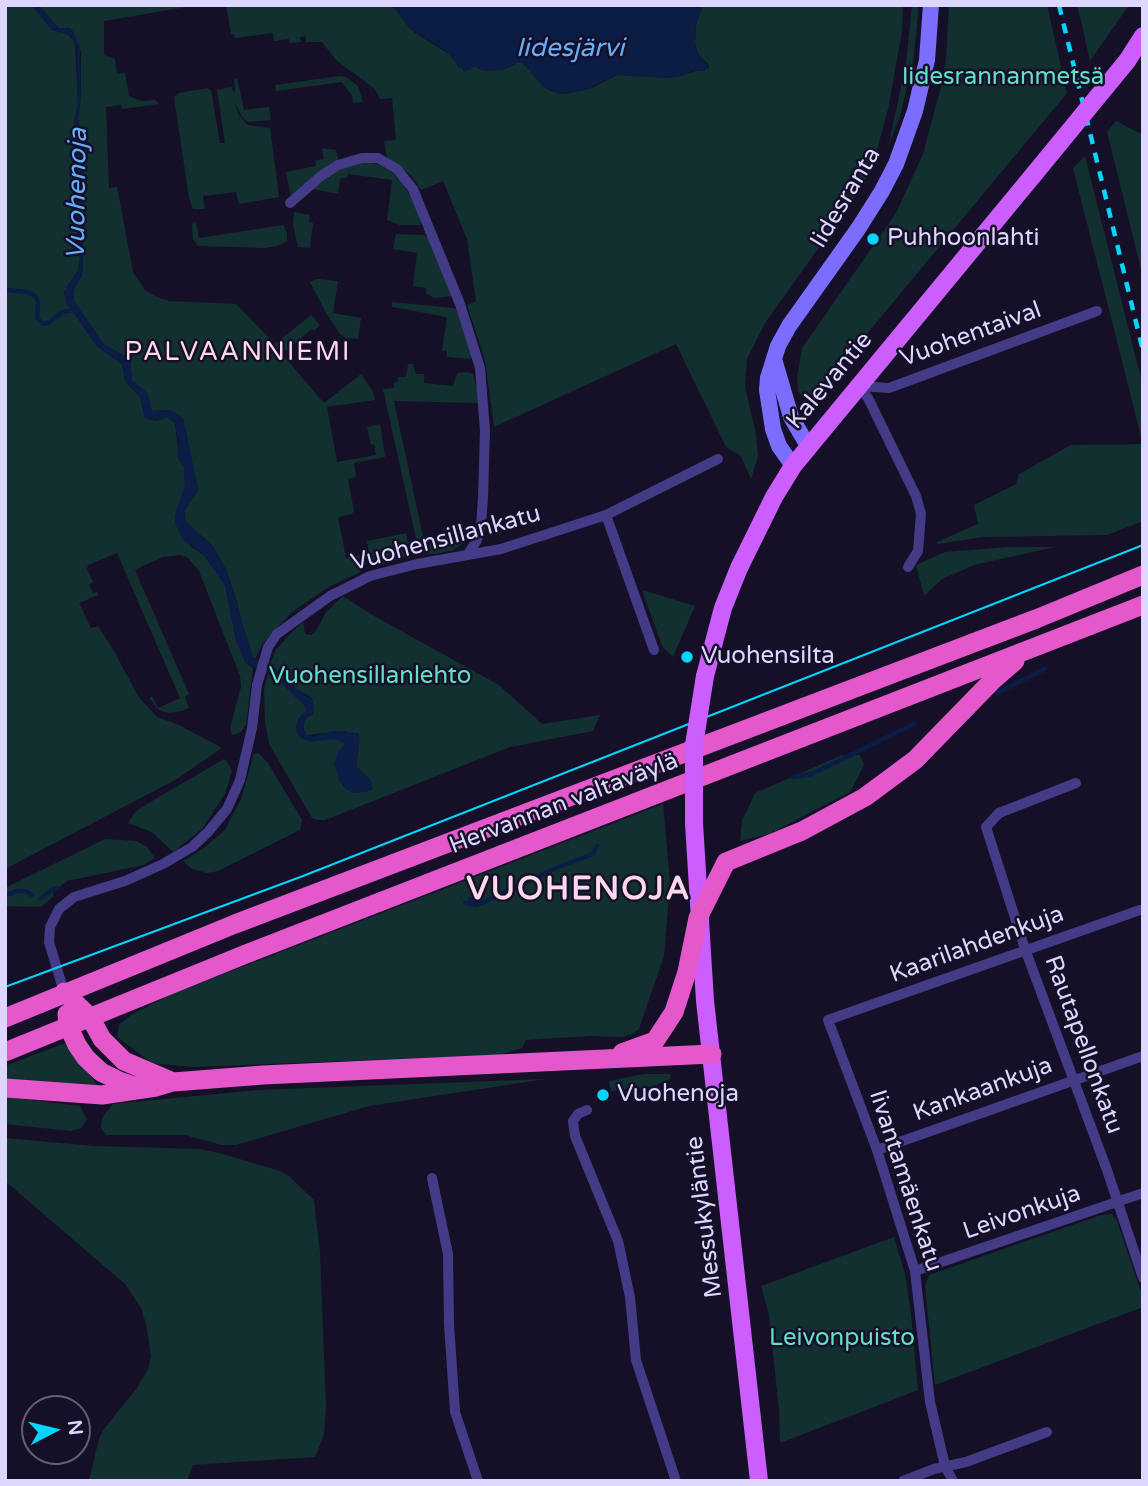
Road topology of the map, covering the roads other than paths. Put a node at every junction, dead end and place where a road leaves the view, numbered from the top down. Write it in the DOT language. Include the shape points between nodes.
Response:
graph roads {
  1 [pos="931,5"];
  2 [pos="1143,36"];
  3 [pos="290,203"];
  4 [pos="1097,311"];
  5 [pos="774,359"];
  6 [pos="859,386"];
  7 [pos="808,446"];
  8 [pos="718,459"];
  9 [pos="793,466"];
  10 [pos="606,515"];
  11 [pos="468,554"];
  12 [pos="908,567"];
  13 [pos="1143,575"];
  14 [pos="1143,605"];
  15 [pos="654,650"];
  16 [pos="1028,650"];
  17 [pos="1076,783"];
  18 [pos="694,823"];
  19 [pos="1140,910"];
  20 [pos="698,918"];
  21 [pos="1025,949"];
  22 [pos="64,992"];
  23 [pos="90,1017"];
  24 [pos="5,1018"];
  25 [pos="828,1020"];
  26 [pos="68,1025"];
  27 [pos="5,1052"];
  28 [pos="712,1054"];
  29 [pos="1143,1056"];
  30 [pos="601,1061"];
  31 [pos="1074,1080"];
  32 [pos="173,1082"];
  33 [pos="5,1088"];
  34 [pos="140,1088"];
  35 [pos="586,1110"];
  36 [pos="877,1150"];
  37 [pos="432,1178"];
  38 [pos="1143,1193"];
  39 [pos="1117,1202"];
  40 [pos="915,1271"];
  41 [pos="1143,1278"];
  42 [pos="1047,1432"];
  43 [pos="945,1466"];
  44 [pos="478,1481"];
  45 [pos="676,1481"];
  46 [pos="759,1481"];
  47 [pos="903,1481"];
  48 [pos="953,1481"];
  1 -- 5 [label="main road, Iidesranta" via="927,60 896,164 858,229 789,326"];
  2 -- 6 [label="main road, Kalevantie, bridge"];
  3 -- 11 [label="street" via="338,165 362,158 378,158 397,169 413,189 460,304 480,368 485,430 483,498 477,540"];
  4 -- 6 [label="street, Vuohentaival" via="889,388"];
  5 -- 7 [label="main road" via="791,417"];
  5 -- 9 [label="main road, Iidesranta" via="768,378 768,406 775,439"];
  6 -- 7 [label="main road, Kalevantie"];
  6 -- 12 [label="street" via="921,514 918,551"];
  7 -- 9 [label="main road, Kalevantie"];
  8 -- 10 [label="street, Vuohensillankatu"];
  9 -- 18 [label="main road, Kalevantie, bridge" via="723,608 705,676 694,746"];
  10 -- 11 [label="street, Vuohensillankatu" via="501,550"];
  10 -- 15 [label="street"];
  11 -- 22 [label="street, Vuohensillankatu" via="370,576 330,596 276,634 257,685 240,780 227,809 192,847 125,881 74,897 59,909 49,942"];
  13 -- 22 [label="highway, Hervannan valtaväylä"];
  14 -- 16 [label="highway, Hervannan valtaväylä"];
  16 -- 20 [label="highway" via="915,760 865,797 802,831 726,862"];
  16 -- 23 [label="highway, Hervannan valtaväylä"];
  17 -- 21 [label="street, Rautapellonkatu" via="999,813 986,827"];
  18 -- 20 [label="main road, Messukyläntie"];
  19 -- 21 [label="street, Kaarilahdenkuja"];
  20 -- 28 [label="main road, Messukyläntie"];
  20 -- 30 [label="highway" via="680,996 663,1030 655,1041"];
  21 -- 25 [label="street, Kaarilahdenkuja"];
  21 -- 31 [label="street, Rautapellonkatu"];
  22 -- 23 [label="highway"];
  22 -- 24 [label="highway, Hervannan valtaväylä"];
  22 -- 26 [label="highway"];
  23 -- 26 [label="highway, Hervannan valtaväylä"];
  23 -- 32 [label="highway" via="124,1061"];
  25 -- 36 [label="street, Iivantamäenkatu"];
  26 -- 27 [label="highway, Hervannan valtaväylä"];
  26 -- 34 [label="highway" via="86,1058 101,1072"];
  28 -- 30 [label="highway"];
  28 -- 46 [label="main road, Messukyläntie"];
  29 -- 31 [label="street, Kankaankuja"];
  30 -- 32 [label="highway"];
  31 -- 36 [label="street, Kankaankuja"];
  31 -- 39 [label="street, Rautapellonkatu"];
  32 -- 34 [label="highway"];
  33 -- 34 [label="highway" via="102,1095"];
  35 -- 45 [label="street" via="573,1121 575,1136 618,1241 636,1360"];
  36 -- 40 [label="street, Iivantamäenkatu"];
  37 -- 44 [label="street" via="448,1254 455,1412"];
  38 -- 39 [label="street, Leivonkuja"];
  39 -- 40 [label="street, Leivonkuja"];
  39 -- 41 [label="street, Rautapellonkatu"];
  40 -- 43 [label="street, Iivantamäenkatu" via="930,1402"];
  42 -- 43 [label="street"];
  43 -- 47 [label="street"];
  43 -- 48 [label="street, Iivantamäenkatu"];
}
